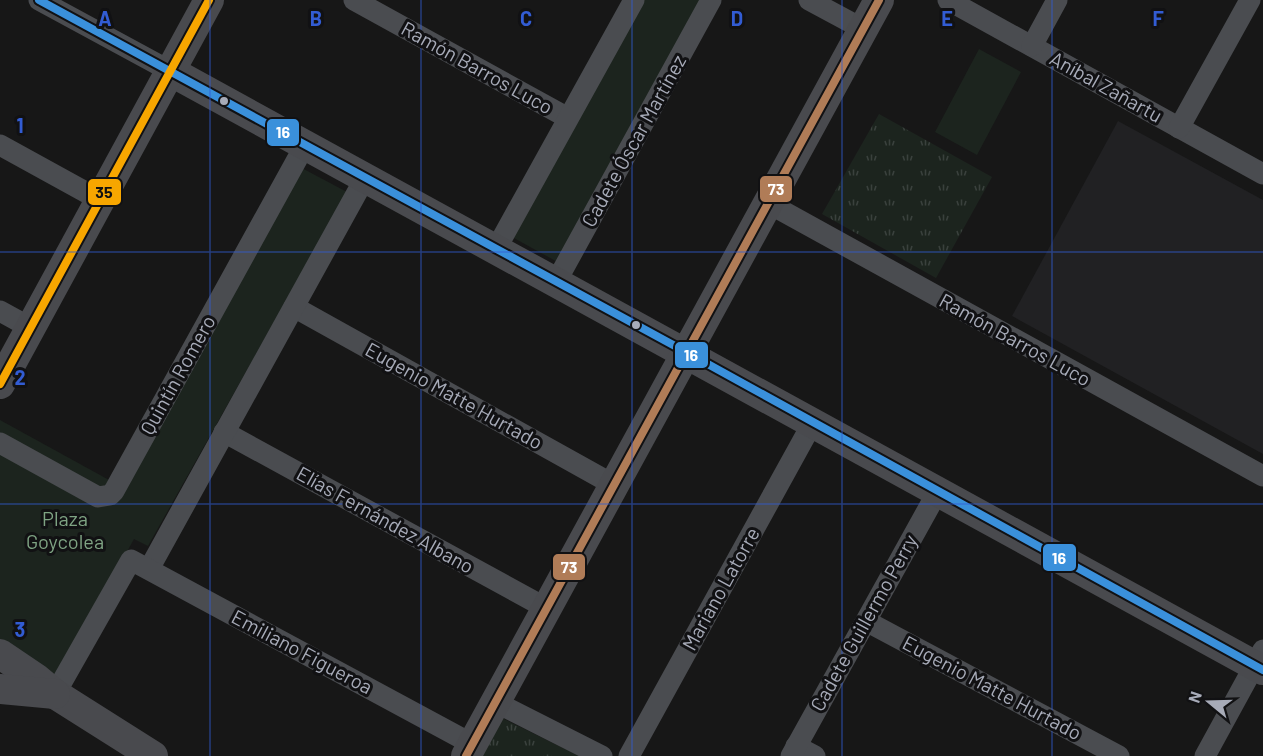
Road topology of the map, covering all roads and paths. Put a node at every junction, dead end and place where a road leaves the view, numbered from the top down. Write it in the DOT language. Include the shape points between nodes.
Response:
graph roads {
  1 [pos="39,0"];
  2 [pos="209,0"];
  3 [pos="354,0"];
  4 [pos="634,0"];
  5 [pos="711,0"];
  6 [pos="809,0"];
  7 [pos="879,0"];
  8 [pos="948,0"];
  9 [pos="1057,0"];
  10 [pos="1250,0"];
  11 [pos="863,29"];
  12 [pos="1032,46"];
  13 [pos="170,72"];
  14 [pos="568,118"];
  15 [pos="1179,128"];
  16 [pos="0,145"];
  17 [pos="305,145"];
  18 [pos="1263,174"];
  19 [pos="365,178"];
  20 [pos="100,200"];
  21 [pos="768,203"];
  22 [pos="496,249"];
  23 [pos="556,282"];
  24 [pos="294,307"];
  25 [pos="0,311"];
  26 [pos="31,328"];
  27 [pos="686,352"];
  28 [pos="0,384"];
  29 [pos="813,422"];
  30 [pos="225,432"];
  31 [pos="0,443"];
  32 [pos="1263,476"];
  33 [pos="614,485"];
  34 [pos="938,491"];
  35 [pos="140,564"];
  36 [pos="546,608"];
  37 [pos="866,621"];
  38 [pos="0,654"];
  39 [pos="1260,662"];
  40 [pos="0,689"];
  41 [pos="55,694"];
  42 [pos="495,702"];
  43 [pos="469,750"];
  44 [pos="794,751"];
  45 [pos="153,756"];
  46 [pos="602,756"];
  47 [pos="629,756"];
  48 [pos="815,756"];
  49 [pos="1119,756"];
  50 [pos="1205,756"];
  1 -- 13 [label="street"];
  2 -- 13 [label="main road"];
  3 -- 14 [label="street, Ramón Barros Luco"];
  4 -- 14 [label="street"];
  5 -- 23 [label="street, Cadete Óscar Martínez"];
  6 -- 11 [label="street"];
  7 -- 11 [label="main road"];
  8 -- 12 [label="street, Aníbal Zañartu"];
  9 -- 12 [label="street"];
  10 -- 15 [label="street"];
  11 -- 21 [label="main road"];
  12 -- 15 [label="street, Aníbal Zañartu"];
  13 -- 17 [label="main road"];
  13 -- 20 [label="main road"];
  14 -- 22 [label="street"];
  15 -- 18 [label="street, Aníbal Zañartu"];
  16 -- 20 [label="street"];
  17 -- 19 [label="main road"];
  17 -- 31 [label="street, Quintín Romero" via="110,495 98,497"];
  19 -- 22 [label="main road"];
  19 -- 24 [label="street"];
  20 -- 26 [label="main road"];
  21 -- 27 [label="main road"];
  21 -- 32 [label="street, Ramón Barros Luco"];
  22 -- 23 [label="main road"];
  23 -- 27 [label="main road"];
  24 -- 30 [label="street"];
  24 -- 33 [label="street, Eugenio Matte Hurtado"];
  25 -- 26 [label="street"];
  26 -- 28 [label="main road"];
  27 -- 29 [label="main road"];
  27 -- 33 [label="main road"];
  29 -- 34 [label="main road"];
  29 -- 47 [label="street, Mariano Latorre"];
  30 -- 35 [label="street"];
  30 -- 36 [label="street, Elías Fernández Albano"];
  33 -- 36 [label="main road"];
  34 -- 37 [label="street, Cadete Guillermo Perry"];
  34 -- 39 [label="main road"];
  35 -- 41 [label="street"];
  35 -- 43 [label="street, Emiliano Figueroa"];
  36 -- 42 [label="main road"];
  37 -- 44 [label="street, Cadete Guillermo Perry"];
  37 -- 49 [label="street, Eugenio Matte Hurtado"];
  38 -- 41 [label="main road"];
  39 -- 50 [label="street"];
  40 -- 41 [label="main road"];
  41 -- 45 [label="main road"];
  42 -- 43 [label="main road"];
  42 -- 46 [label="street"];
  44 -- 48 [label="street"];
}
